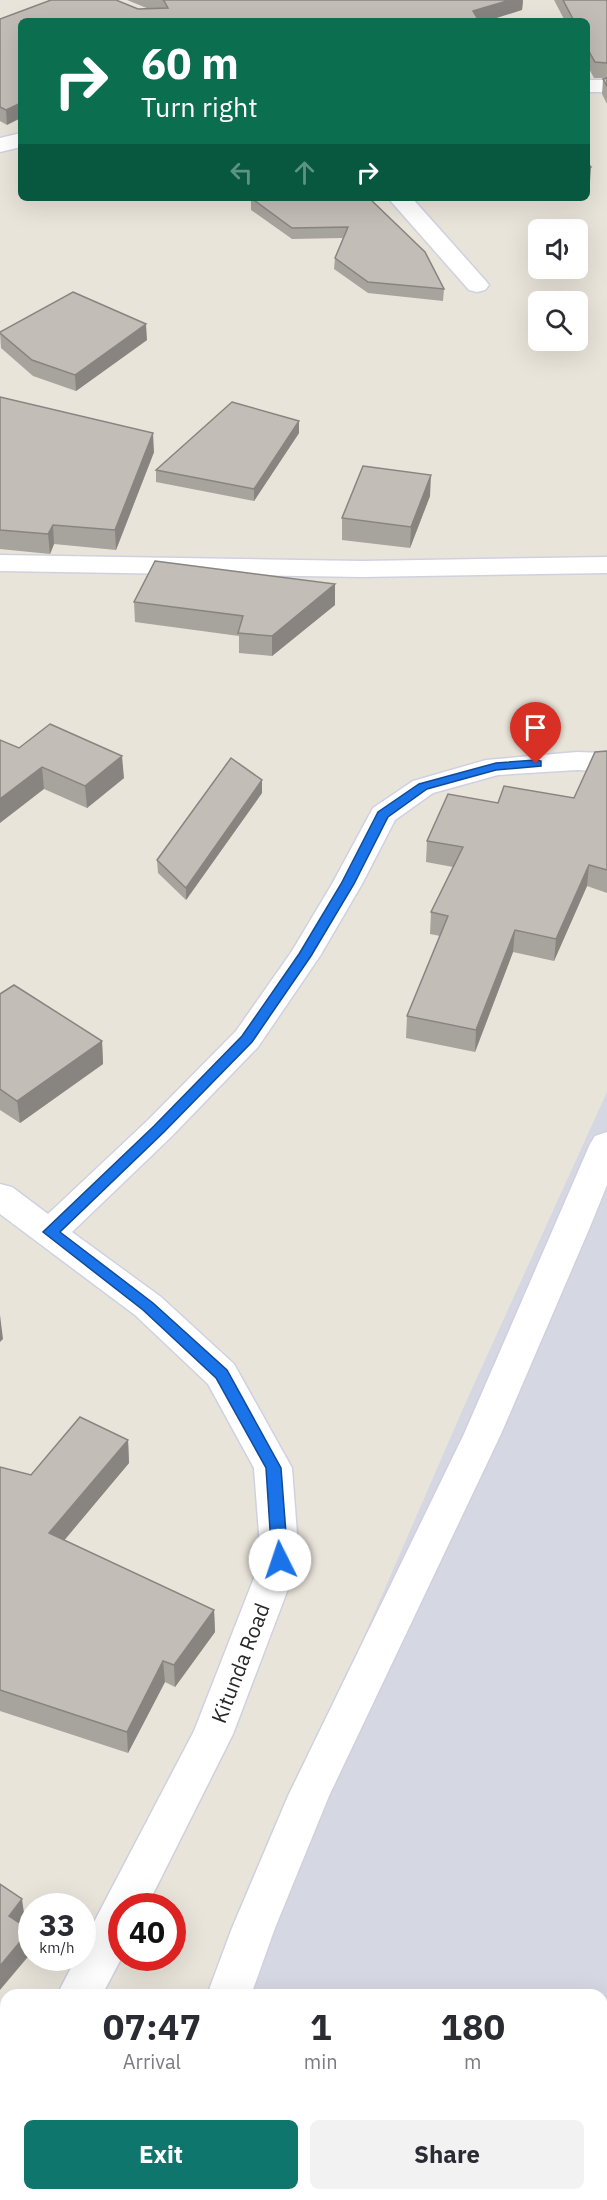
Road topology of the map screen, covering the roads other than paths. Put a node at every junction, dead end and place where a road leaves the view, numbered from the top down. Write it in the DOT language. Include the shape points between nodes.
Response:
graph roads {
  1 [pos="590,86"];
  2 [pos="607,86"];
  3 [pos="18,141"];
  4 [pos="0,145"];
  5 [pos="402,201"];
  6 [pos="477,285"];
  7 [pos="0,563"];
  8 [pos="607,565"];
  9 [pos="607,762"];
  10 [pos="607,1144"];
  11 [pos="0,1196"];
  12 [pos="50,1232"];
  13 [pos="132,1893"];
  14 [pos="108,1940"];
  15 [pos="82,1989"];
  16 [pos="231,1989"];
  1 -- 2 [label="street"];
  3 -- 4 [label="street"];
  5 -- 6 [label="street"];
  7 -- 8 [label="street" via="351,569"];
  9 -- 12 [label="street" via="496,766 423,787 383,815 304,956 247,1039"];
  10 -- 16 [label="street" via="464,1473 290,1840"];
  11 -- 12 [label="street, Kitunda Road"];
  12 -- 13 [label="street, Kitunda Road" via="148,1306 221,1374 273,1468 280,1560 213,1734"];
  14 -- 15 [label="street"];
}
